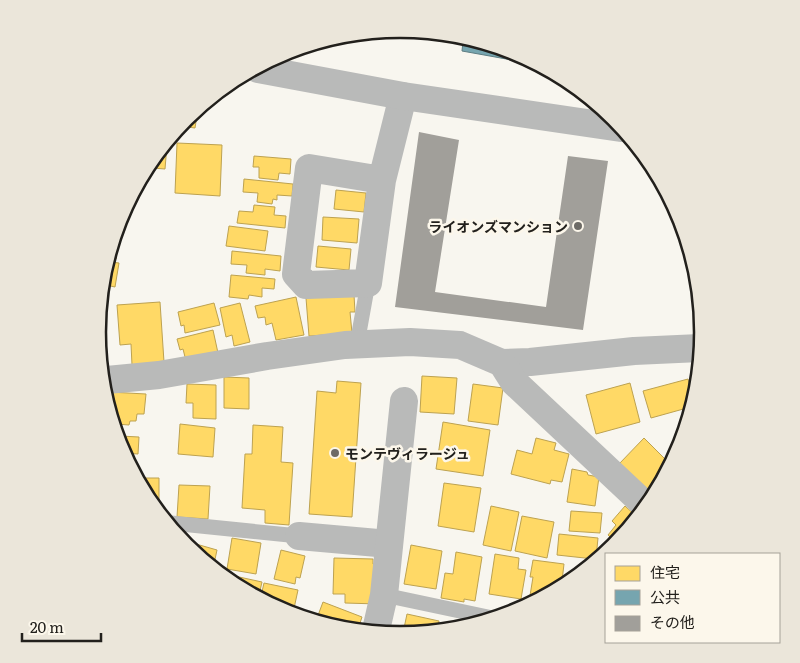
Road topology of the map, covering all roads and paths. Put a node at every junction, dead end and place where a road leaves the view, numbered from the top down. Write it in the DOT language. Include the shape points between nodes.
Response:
graph roads {
  1 [pos="265,70"];
  2 [pos="402,96"];
  3 [pos="610,126"];
  4 [pos="382,180"];
  5 [pos="368,283"];
  6 [pos="358,344"];
  7 [pos="693,348"];
  8 [pos="502,363"];
  9 [pos="111,380"];
  10 [pos="404,401"];
  11 [pos="640,500"];
  12 [pos="178,524"];
  13 [pos="299,536"];
  14 [pos="390,544"];
  15 [pos="384,595"];
  16 [pos="477,615"];
  17 [pos="377,625"];
  1 -- 2 [label="street"];
  2 -- 3 [label="street"];
  2 -- 4 [label="street"];
  4 -- 5 [label="street"];
  4 -- 5 [label="street" via="309,168 296,274 306,285"];
  5 -- 6 [label="lane"];
  6 -- 8 [label="street" via="410,342 460,345"];
  6 -- 9 [label="street"];
  7 -- 8 [label="street"];
  8 -- 11 [label="street" via="514,382"];
  10 -- 14 [label="street"];
  12 -- 13 [label="lane"];
  13 -- 14 [label="street"];
  14 -- 15 [label="street"];
  15 -- 16 [label="lane"];
  15 -- 17 [label="street"];
}
